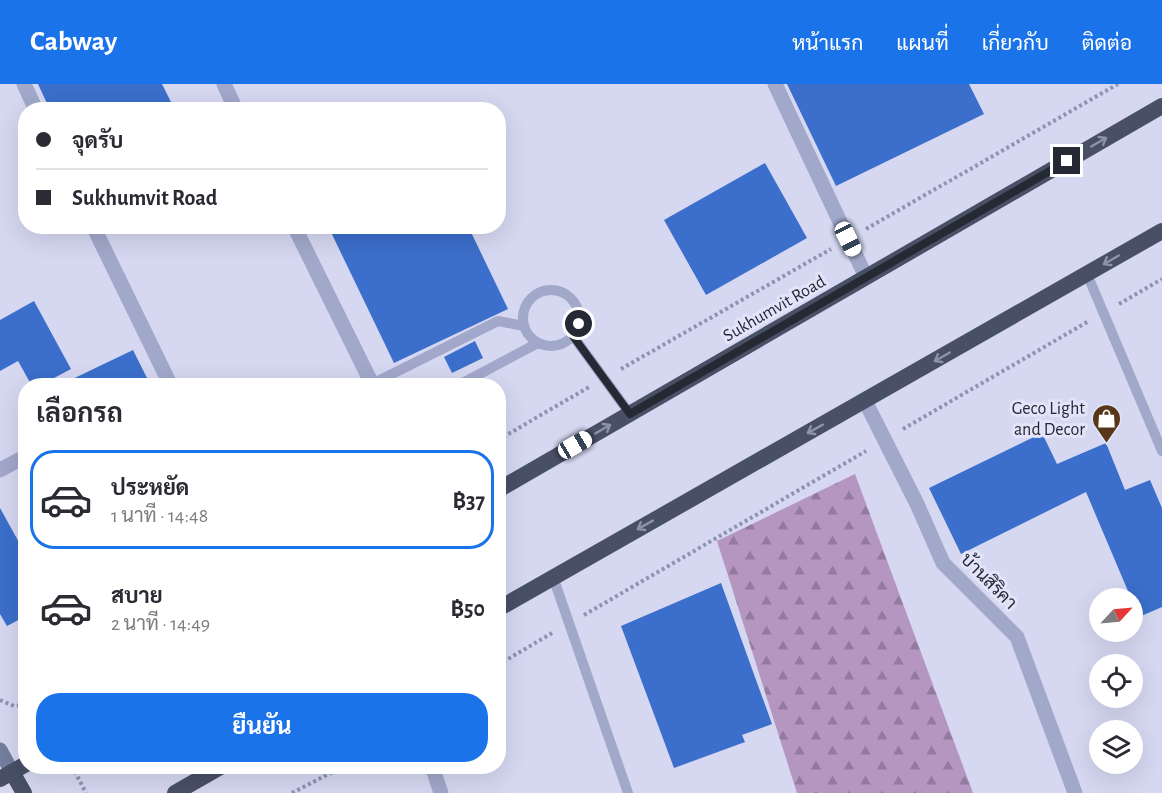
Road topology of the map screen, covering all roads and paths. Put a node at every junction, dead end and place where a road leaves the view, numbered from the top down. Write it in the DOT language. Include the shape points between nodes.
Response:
graph roads {
  1 [pos="24,84"];
  2 [pos="224,84"];
  3 [pos="775,84"];
  4 [pos="1118,84"];
  5 [pos="32,102"];
  6 [pos="233,102"];
  7 [pos="1162,106"];
  8 [pos="1162,231"];
  9 [pos="97,234"];
  10 [pos="298,234"];
  11 [pos="848,239"];
  12 [pos="1087,274"];
  13 [pos="866,277"];
  14 [pos="1162,279"];
  15 [pos="1104,313"];
  16 [pos="524,326"];
  17 [pos="573,336"];
  18 [pos="538,343"];
  19 [pos="167,378"];
  20 [pos="369,378"];
  21 [pos="386,378"];
  22 [pos="472,378"];
  23 [pos="604,379"];
  24 [pos="866,400"];
  25 [pos="630,414"];
  26 [pos="506,435"];
  27 [pos="885,440"];
  28 [pos="1162,451"];
  29 [pos="18,460"];
  30 [pos="0,470"];
  31 [pos="506,485"];
  32 [pos="553,577"];
  33 [pos="506,604"];
  34 [pos="569,623"];
  35 [pos="506,660"];
  36 [pos="0,700"];
  37 [pos="18,706"];
  38 [pos="0,750"];
  39 [pos="12,772"];
  40 [pos="76,774"];
  41 [pos="208,774"];
  42 [pos="329,774"];
  43 [pos="435,774"];
  44 [pos="24,793"];
  45 [pos="86,793"];
  46 [pos="175,793"];
  47 [pos="292,793"];
  48 [pos="441,793"];
  49 [pos="628,793"];
  50 [pos="1075,793"];
  1 -- 5 [label="street"];
  2 -- 6 [label="street"];
  3 -- 11 [label="street"];
  4 -- 11 [label="path"];
  13 -- 7 [label="highway, Sukhumvit Road, one-way"];
  8 -- 12 [label="highway, one-way"];
  9 -- 19 [label="street"];
  10 -- 20 [label="street"];
  11 -- 13 [label="street"];
  11 -- 23 [label="path"];
  12 -- 15 [label="lane"];
  12 -- 24 [label="highway, one-way"];
  13 -- 25 [label="highway, Sukhumvit Road"];
  14 -- 15 [label="path"];
  15 -- 27 [label="path"];
  15 -- 28 [label="lane"];
  16 -- 17 [label="lane" via="524,309 529,301 543,291 562,292 576,304 579,324"];
  16 -- 18 [label="lane"];
  16 -- 21 [label="lane" via="498,321"];
  17 -- 18 [label="lane" via="562,345"];
  17 -- 23 [label="lane"];
  18 -- 22 [label="lane"];
  23 -- 25 [label="lane"];
  23 -- 26 [label="path"];
  24 -- 27 [label="street, บ้านสิริคา"];
  24 -- 32 [label="highway, one-way"];
  31 -- 25 [label="highway, Sukhumvit Road, one-way"];
  27 -- 34 [label="path"];
  27 -- 50 [label="street, บ้านสิริคา" via="943,563 1017,637"];
  29 -- 30 [label="street"];
  32 -- 33 [label="highway"];
  32 -- 34 [label="lane"];
  34 -- 35 [label="path"];
  34 -- 49 [label="lane"];
  36 -- 37 [label="path"];
  38 -- 39 [label="main road"];
  39 -- 44 [label="highway"];
  40 -- 45 [label="path"];
  41 -- 46 [label="highway"];
  42 -- 47 [label="path"];
  43 -- 48 [label="street"];
}
